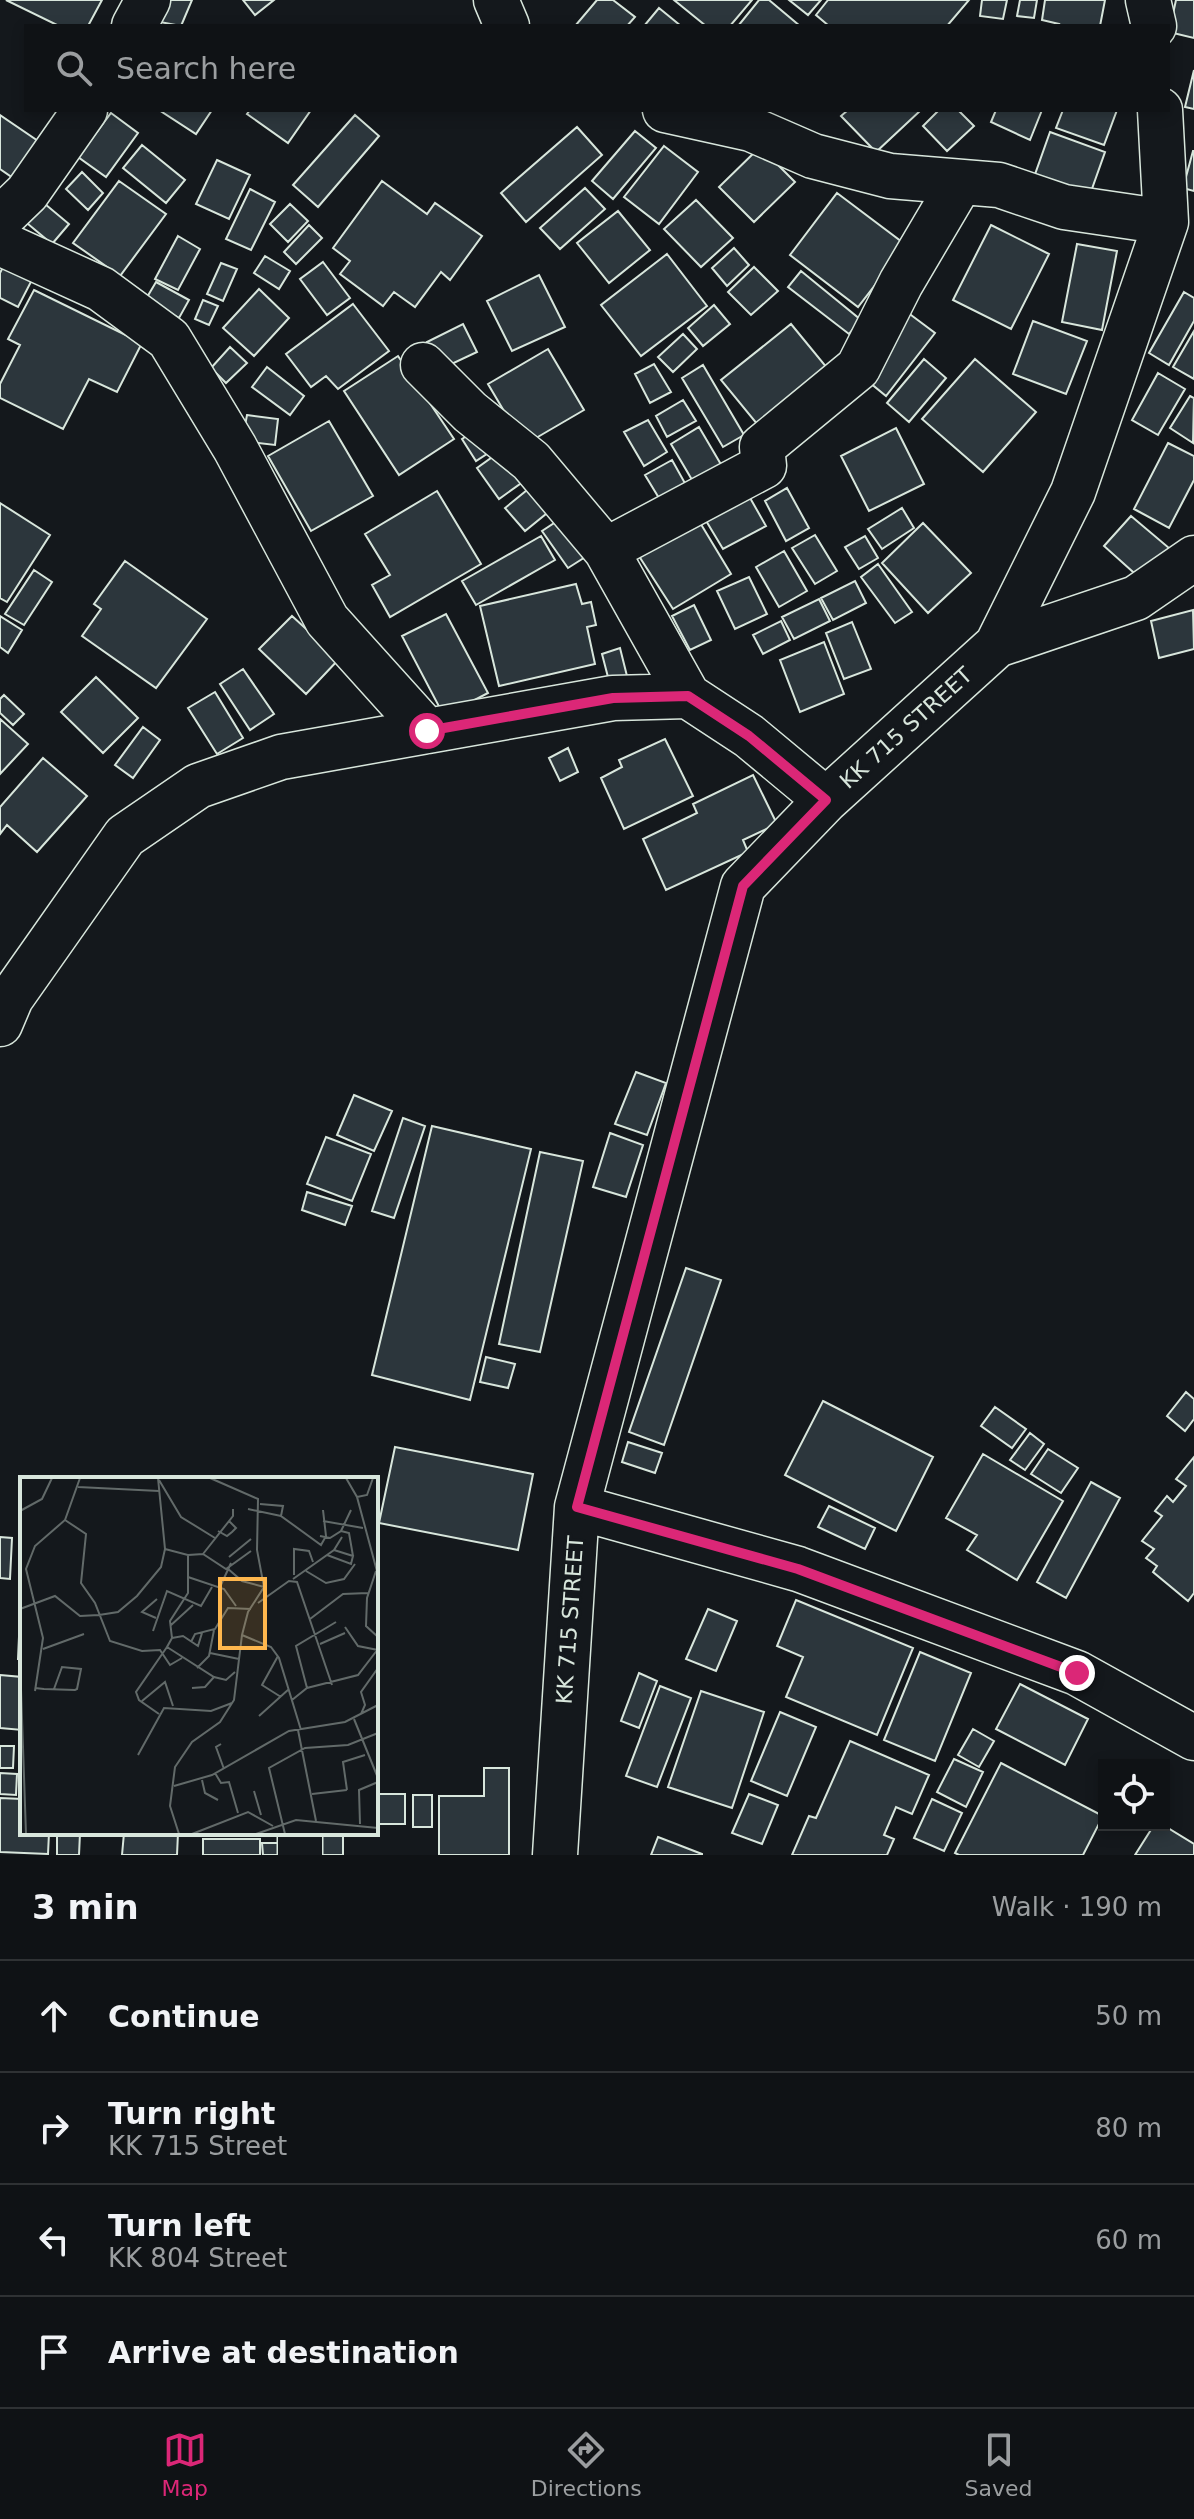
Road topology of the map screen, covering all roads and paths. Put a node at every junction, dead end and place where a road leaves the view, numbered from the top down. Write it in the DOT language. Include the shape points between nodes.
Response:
graph roads {
  1 [pos="148,0"];
  2 [pos="496,0"];
  3 [pos="1148,0"];
  4 [pos="135,24"];
  5 [pos="506,24"];
  6 [pos="1154,24"];
  7 [pos="84,112"];
  8 [pos="674,112"];
  9 [pos="1160,112"];
  10 [pos="960,183"];
  11 [pos="0,219"];
  12 [pos="1166,222"];
  13 [pos="0,243"];
  14 [pos="423,365"];
  15 [pos="606,550"];
  16 [pos="1194,558"];
  17 [pos="997,645"];
  18 [pos="688,696"];
  19 [pos="427,731"];
  20 [pos="826,800"];
  21 [pos="0,1024"];
  22 [pos="577,1507"];
  23 [pos="1194,1738"];
  24 [pos="555,1855"];
  1 -- 4 [label="street"];
  2 -- 5 [label="street"];
  3 -- 6 [label="street"];
  7 -- 11 [label="street" via="27,193"];
  8 -- 10 [label="street" via="751,129 813,156 890,176"];
  9 -- 12 [label="street, KK 715 STREET"];
  10 -- 12 [label="street" via="999,185 1064,207"];
  10 -- 15 [label="street" via="858,368 762,447 764,466"];
  12 -- 17 [label="street, KK 715 STREET" via="1073,492"];
  13 -- 19 [label="street" via="101,289 169,339 235,448 327,620"];
  14 -- 15 [label="street" via="531,461"];
  15 -- 18 [label="street"];
  16 -- 17 [label="street" via="1136,598"];
  17 -- 20 [label="street, KK 715 STREET"];
  18 -- 19 [label="street" via="613,698"];
  18 -- 20 [label="street" via="749,736"];
  19 -- 21 [label="street" via="281,757 198,786 125,836 11,998"];
  20 -- 22 [label="street, KK 715 STREET" via="743,886"];
  22 -- 23 [label="street" via="798,1569 1077,1673"];
  22 -- 24 [label="street, KK 715 STREET"];
}
